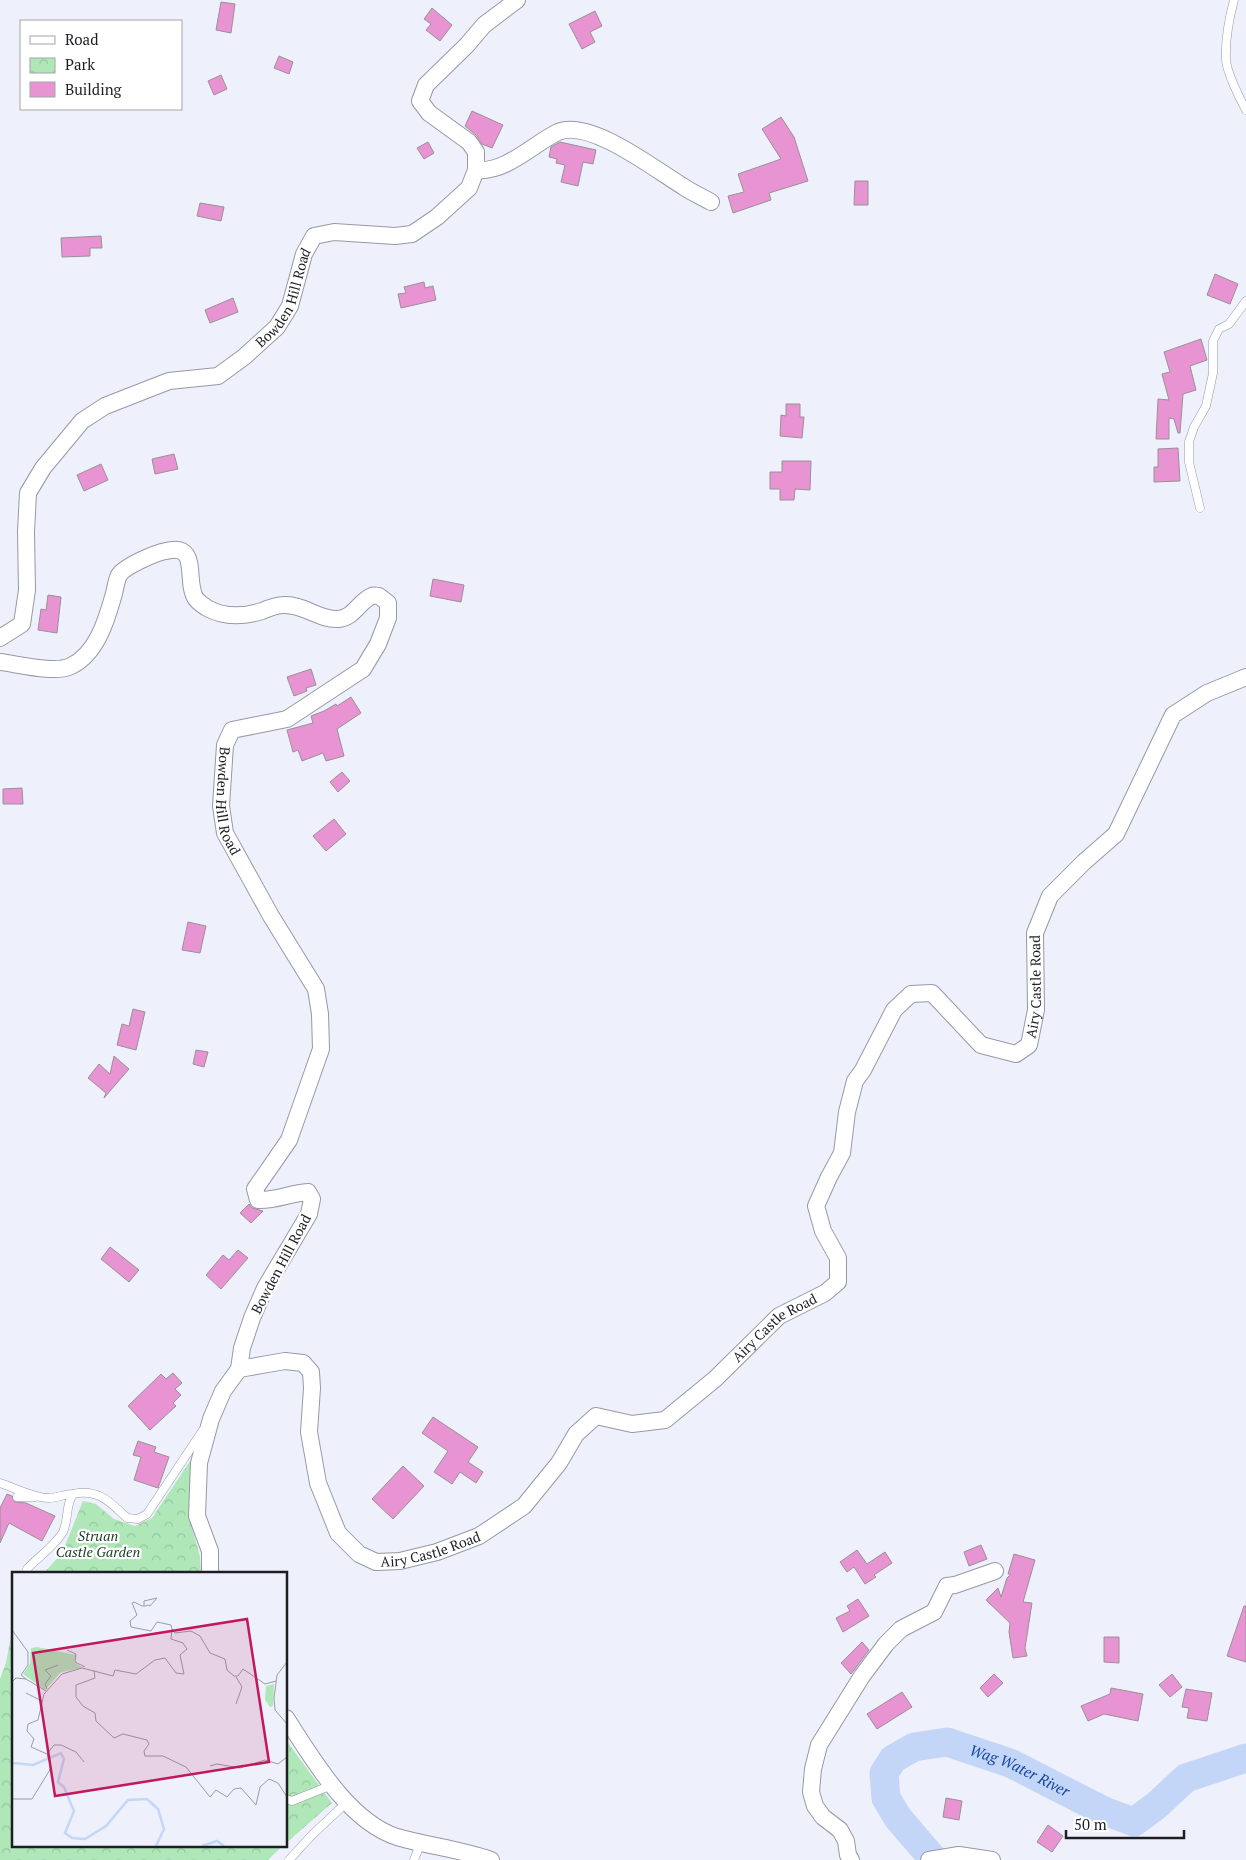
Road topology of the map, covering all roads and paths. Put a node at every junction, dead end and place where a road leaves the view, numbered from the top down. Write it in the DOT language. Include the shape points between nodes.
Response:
graph roads {
  1 [pos="517,0"];
  2 [pos="1234,0"];
  3 [pos="1246,110"];
  4 [pos="476,170"];
  5 [pos="711,202"];
  6 [pos="1246,301"];
  7 [pos="1200,508"];
  8 [pos="0,638"];
  9 [pos="0,662"];
  10 [pos="1246,677"];
  11 [pos="238,1369"];
  12 [pos="211,1418"];
  13 [pos="0,1483"];
  14 [pos="73,1494"];
  15 [pos="17,1497"];
  16 [pos="37,1497"];
  17 [pos="27,1568"];
  18 [pos="210,1572"];
  19 [pos="995,1572"];
  20 [pos="288,1721"];
  21 [pos="332,1785"];
  22 [pos="288,1800"];
  23 [pos="346,1803"];
  24 [pos="421,1842"];
  25 [pos="289,1860"];
  26 [pos="414,1860"];
  27 [pos="490,1860"];
  28 [pos="851,1860"];
  29 [pos="929,1860"];
  30 [pos="992,1860"];
  1 -- 4 [label="street" via="484,25 426,85 420,101 429,113 469,142 476,152"];
  2 -- 3 [label="lane" via="1227,32 1226,61"];
  4 -- 5 [label="street" via="504,164 560,132 573,129 638,156 684,188"];
  4 -- 8 [label="street, Bowden Hill Road" via="469,188 412,234 334,232 314,236 304,254 290,306 277,327 244,358 218,376 170,381 104,406 82,420 42,468 28,493 27,590 22,624"];
  6 -- 7 [label="lane" via="1229,324 1219,329 1213,341 1213,374 1206,406 1189,442 1189,462"];
  9 -- 11 [label="street, Bowden Hill Road" via="52,669 71,666 93,649 120,575 164,551 177,549 185,553 190,564 194,597 216,613 252,614 284,604 339,619 351,614 372,596 380,596 388,603 388,618 378,644 363,668 287,719 232,730 225,745 221,806 225,833 316,989 321,1049 289,1140 255,1189 258,1200 308,1192 312,1199 309,1214 265,1288 252,1318"];
  10 -- 11 [label="street, Airy Castle Road" via="1207,693 1173,715 1116,834 1050,896 1035,933 1036,1010 1029,1045 1016,1054 981,1045 932,993 911,994 894,1010 854,1081 842,1153 816,1206 823,1231 838,1258 838,1282 825,1293 779,1316 715,1379 665,1420 632,1424 596,1416 576,1434 559,1463 524,1506 479,1536 437,1552 400,1561 376,1562 359,1554 338,1533 318,1484 309,1432 310,1372 303,1363 285,1361"];
  11 -- 12 [label="street" via="223,1391"];
  12 -- 14 [label="lane" via="148,1514 138,1519 127,1518 112,1502 93,1493"];
  12 -- 18 [label="street" via="198,1463 197,1516 210,1551"];
  13 -- 16 [label="lane"];
  14 -- 16 [label="lane"];
  14 -- 17 [label="lane" via="68,1502 64,1530 56,1542"];
  15 -- 16 [label="lane"];
  19 -- 28 [label="street" via="947,1586 934,1612 900,1629 862,1676 819,1745 812,1769 811,1792 823,1817 840,1830"];
  20 -- 21 [label="street"];
  21 -- 22 [label="lane" via="292,1801"];
  21 -- 23 [label="street"];
  23 -- 24 [label="street" via="367,1822 396,1836"];
  23 -- 25 [label="lane"];
  24 -- 26 [label="lane"];
  24 -- 27 [label="street"];
  29 -- 30 [label="street" via="960,1855"];
}
